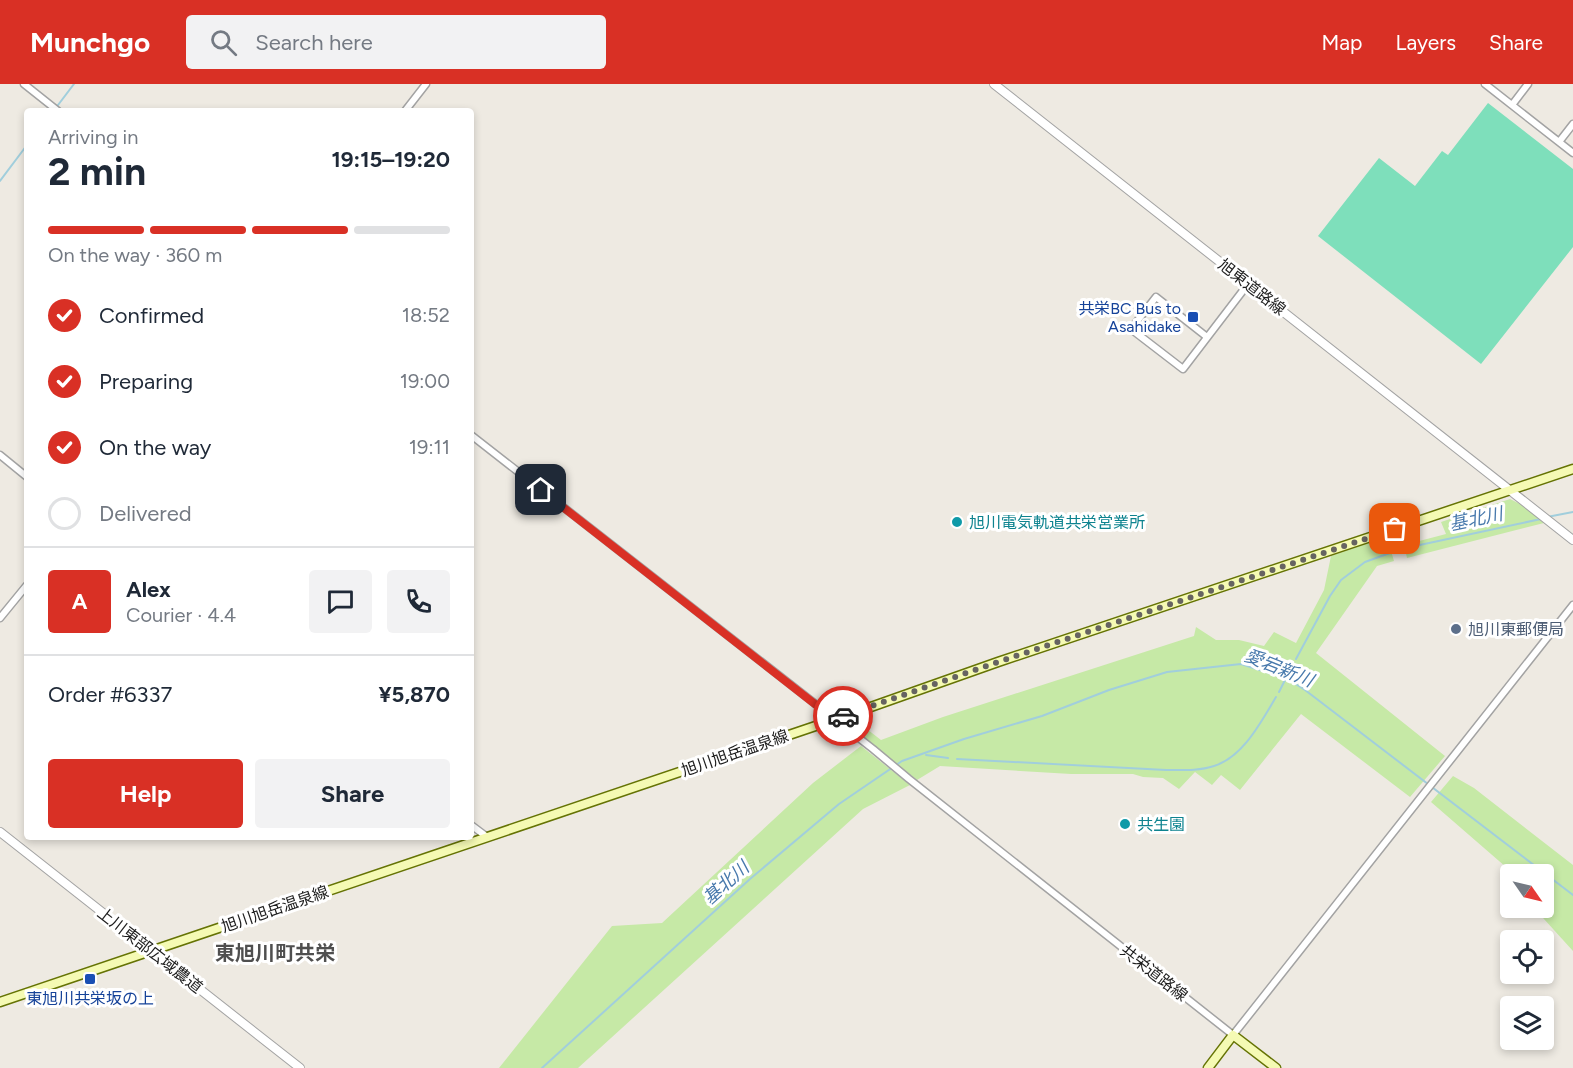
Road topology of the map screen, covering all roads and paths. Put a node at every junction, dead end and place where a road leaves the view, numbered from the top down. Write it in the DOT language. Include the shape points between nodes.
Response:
graph roads {
  1 [pos="24,84"];
  2 [pos="426,84"];
  3 [pos="994,84"];
  4 [pos="1485,84"];
  5 [pos="1528,84"];
  6 [pos="1512,105"];
  7 [pos="54,108"];
  8 [pos="407,108"];
  9 [pos="1573,124"];
  10 [pos="1559,142"];
  11 [pos="1573,153"];
  12 [pos="1248,285"];
  13 [pos="1207,337"];
  14 [pos="474,437"];
  15 [pos="0,455"];
  16 [pos="1573,469"];
  17 [pos="24,475"];
  18 [pos="1509,490"];
  19 [pos="1573,540"];
  20 [pos="24,589"];
  21 [pos="1573,605"];
  22 [pos="0,618"];
  23 [pos="834,719"];
  24 [pos="474,827"];
  25 [pos="0,832"];
  26 [pos="487,837"];
  27 [pos="151,950"];
  28 [pos="0,1002"];
  29 [pos="1233,1035"];
  30 [pos="300,1068"];
  31 [pos="1208,1068"];
  32 [pos="1276,1068"];
  1 -- 7 [label="street"];
  2 -- 8 [label="street"];
  3 -- 12 [label="street, 旭東道路線"];
  4 -- 6 [label="street"];
  5 -- 6 [label="street"];
  6 -- 10 [label="street"];
  9 -- 10 [label="street"];
  10 -- 11 [label="street"];
  12 -- 13 [label="street"];
  12 -- 18 [label="street, 旭東道路線"];
  13 -- 13 [label="street" via="1183,369 1131,329 1156,297"];
  14 -- 23 [label="street, 共栄道路線"];
  15 -- 17 [label="street"];
  16 -- 18 [label="main road, 旭川旭岳温泉線"];
  18 -- 19 [label="street, 旭東道路線"];
  18 -- 23 [label="main road, 旭川旭岳温泉線"];
  20 -- 22 [label="street"];
  21 -- 29 [label="street"];
  23 -- 26 [label="main road, 旭川旭岳温泉線"];
  23 -- 29 [label="street, 共栄道路線"];
  24 -- 26 [label="street"];
  25 -- 27 [label="street, 上川東部広域農道"];
  26 -- 27 [label="main road, 旭川旭岳温泉線"];
  27 -- 28 [label="main road, 旭川旭岳温泉線"];
  27 -- 30 [label="street, 上川東部広域農道"];
  29 -- 31 [label="main road"];
  29 -- 32 [label="main road"];
}
